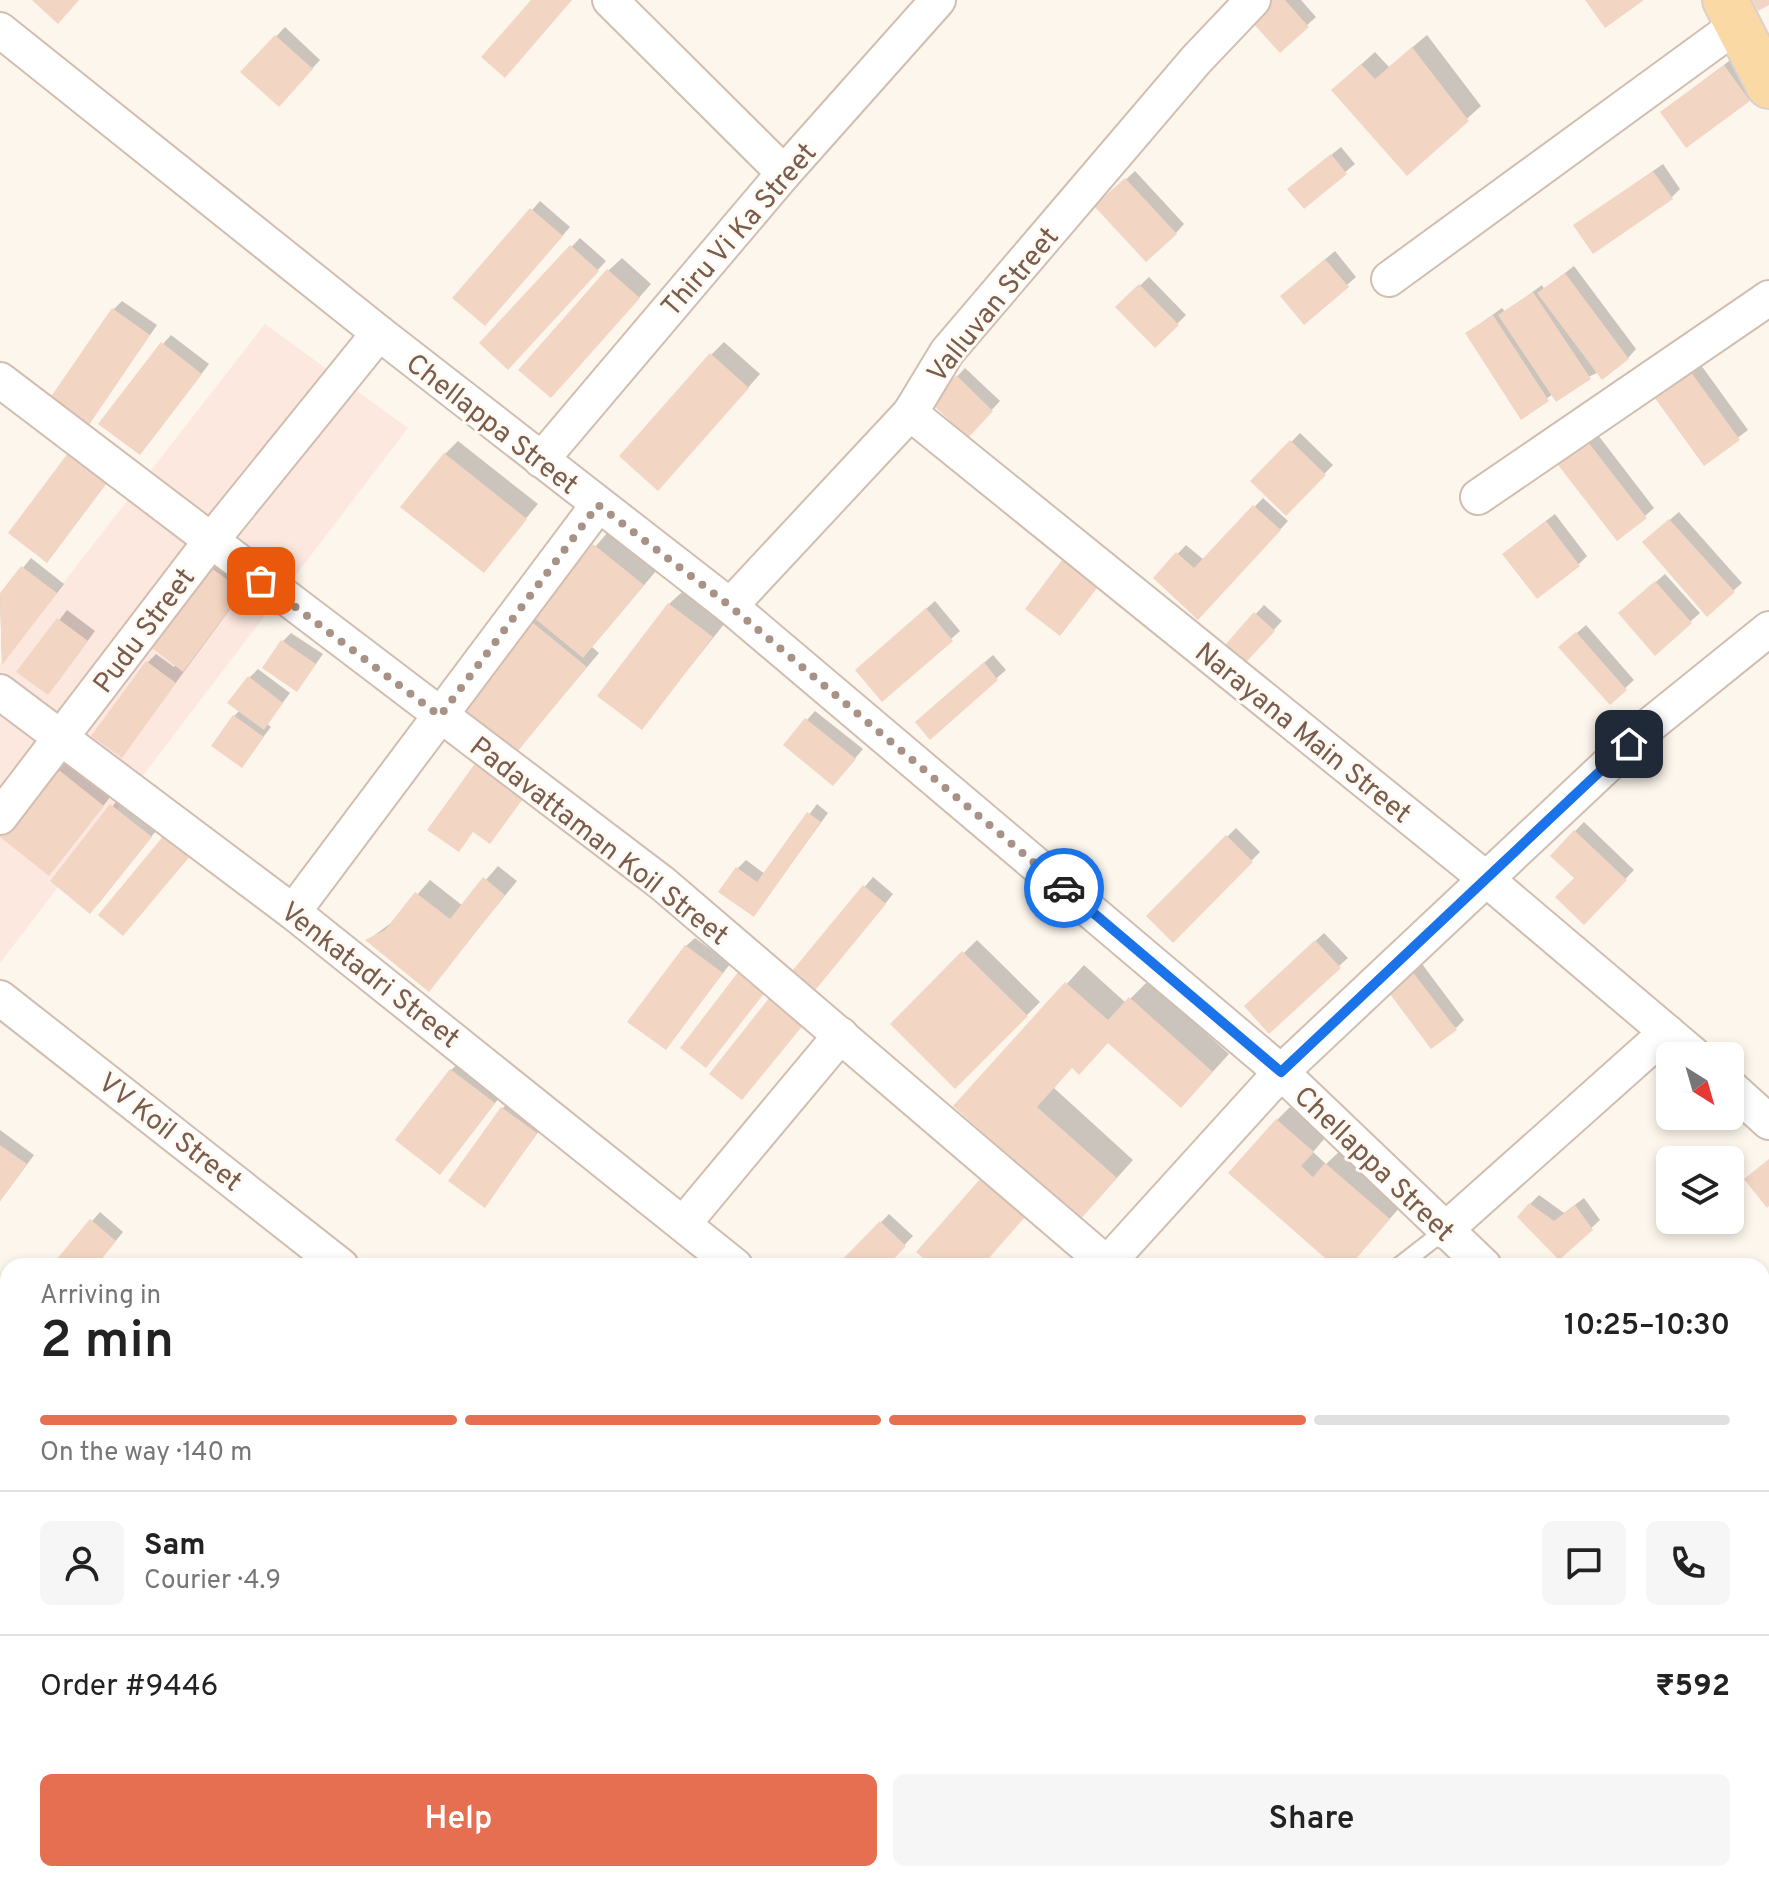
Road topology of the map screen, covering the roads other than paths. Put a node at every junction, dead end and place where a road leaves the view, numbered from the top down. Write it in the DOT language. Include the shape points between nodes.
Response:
graph roads {
  1 [pos="610,0"];
  2 [pos="938,0"];
  3 [pos="1253,0"];
  4 [pos="1731,13"];
  5 [pos="0,30"];
  6 [pos="1769,86"];
  7 [pos="784,173"];
  8 [pos="1389,279"];
  9 [pos="1769,298"];
  10 [pos="379,333"];
  11 [pos="0,380"];
  12 [pos="910,413"];
  13 [pos="541,460"];
  14 [pos="1478,497"];
  15 [pos="598,505"];
  16 [pos="210,542"];
  17 [pos="730,606"];
  18 [pos="1769,629"];
  19 [pos="0,692"];
  20 [pos="440,716"];
  21 [pos="60,740"];
  22 [pos="0,817"];
  23 [pos="1485,878"];
  24 [pos="293,912"];
  25 [pos="0,998"];
  26 [pos="1667,1032"];
  27 [pos="841,1035"];
  28 [pos="1679,1042"];
  29 [pos="1281,1072"];
  30 [pos="1744,1100"];
  31 [pos="1769,1122"];
  32 [pos="684,1223"];
  33 [pos="1444,1231"];
  34 [pos="331,1258"];
  35 [pos="726,1258"];
  36 [pos="1097,1258"];
  37 [pos="1111,1258"];
  38 [pos="1409,1258"];
  39 [pos="1475,1258"];
  1 -- 7 [label="street"];
  2 -- 7 [label="street, Thiru Vi Ka Street"];
  3 -- 12 [label="street, Valluvan Street" via="947,352"];
  4 -- 6 [label="main road"];
  4 -- 8 [label="street"];
  5 -- 10 [label="street, Chellappa Street"];
  7 -- 13 [label="street, Thiru Vi Ka Street"];
  9 -- 14 [label="street"];
  10 -- 13 [label="street, Chellappa Street"];
  10 -- 16 [label="street, Pudu Street"];
  11 -- 16 [label="street, Padavattaman Koil Street"];
  12 -- 17 [label="street, Valluvan Street"];
  12 -- 23 [label="street, Narayana Main Street"];
  13 -- 15 [label="street, Chellappa Street"];
  15 -- 17 [label="street, Chellappa Street"];
  15 -- 20 [label="street"];
  16 -- 20 [label="street, Padavattaman Koil Street"];
  16 -- 21 [label="street, Pudu Street"];
  17 -- 29 [label="street, Chellappa Street"];
  18 -- 23 [label="street" via="1650,725"];
  19 -- 21 [label="street, Venkatadri Street"];
  20 -- 24 [label="street"];
  20 -- 27 [label="street, Padavattaman Koil Street" via="662,883"];
  21 -- 22 [label="street, Pudu Street"];
  21 -- 24 [label="street, Venkatadri Street"];
  23 -- 26 [label="street, Narayana Main Street"];
  23 -- 29 [label="street"];
  24 -- 32 [label="street, Venkatadri Street"];
  25 -- 34 [label="street, VV Koil Street"];
  26 -- 28 [label="street, Narayana Main Street"];
  26 -- 33 [label="street"];
  27 -- 32 [label="street"];
  27 -- 36 [label="street, Padavattaman Koil Street"];
  29 -- 33 [label="street, Chellappa Street"];
  29 -- 37 [label="street"];
  30 -- 31 [label="street"];
  32 -- 35 [label="street, Venkatadri Street"];
  33 -- 38 [label="lane"];
  33 -- 39 [label="street, Chellappa Street"];
}
